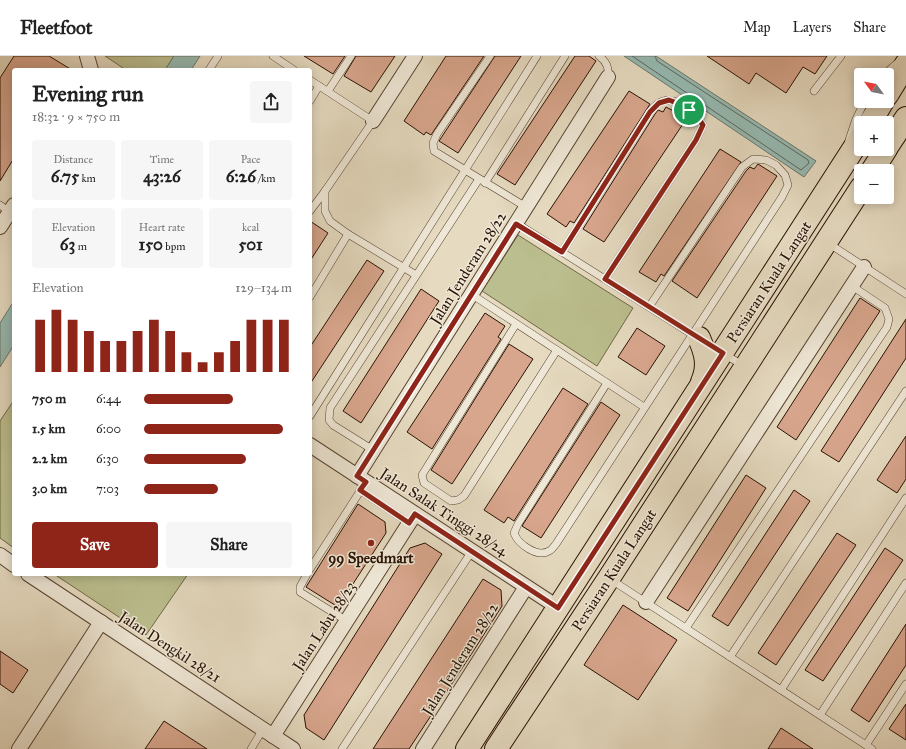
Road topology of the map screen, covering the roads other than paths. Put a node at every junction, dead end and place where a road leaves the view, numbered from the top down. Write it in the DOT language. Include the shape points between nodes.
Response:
graph roads {
  1 [pos="87,56"];
  2 [pos="218,56"];
  3 [pos="273,56"];
  4 [pos="351,56"];
  5 [pos="415,56"];
  6 [pos="490,56"];
  7 [pos="536,56"];
  8 [pos="565,56"];
  9 [pos="599,56"];
  10 [pos="841,56"];
  11 [pos="906,56"];
  12 [pos="283,59"];
  13 [pos="906,64"];
  14 [pos="90,68"];
  15 [pos="211,68"];
  16 [pos="292,68"];
  17 [pos="891,68"];
  18 [pos="608,77"];
  19 [pos="312,81"];
  20 [pos="894,84"];
  21 [pos="319,86"];
  22 [pos="328,91"];
  23 [pos="814,91"];
  24 [pos="312,98"];
  25 [pos="861,108"];
  26 [pos="906,118"];
  27 [pos="373,121"];
  28 [pos="894,136"];
  29 [pos="854,149"];
  30 [pos="844,166"];
  31 [pos="466,171"];
  32 [pos="478,179"];
  33 [pos="485,183"];
  34 [pos="325,191"];
  35 [pos="854,199"];
  36 [pos="8,207"];
  37 [pos="312,208"];
  38 [pos="526,208"];
  39 [pos="516,224"];
  40 [pos="0,227"];
  41 [pos="348,234"];
  42 [pos="826,242"];
  43 [pos="562,252"];
  44 [pos="864,267"];
  45 [pos="404,268"];
  46 [pos="416,275"];
  47 [pos="605,279"];
  48 [pos="852,286"];
  49 [pos="906,293"];
  50 [pos="312,294"];
  51 [pos="471,294"];
  52 [pos="649,307"];
  53 [pos="516,324"];
  54 [pos="707,343"];
  55 [pos="557,350"];
  56 [pos="744,367"];
  57 [pos="607,382"];
  58 [pos="906,391"];
  59 [pos="644,407"];
  60 [pos="312,413"];
  61 [pos="312,446"];
  62 [pos="373,450"];
  63 [pos="361,483"];
  64 [pos="906,498"];
  65 [pos="412,519"];
  66 [pos="472,551"];
  67 [pos="0,555"];
  68 [pos="12,563"];
  69 [pos="312,566"];
  70 [pos="31,576"];
  71 [pos="306,576"];
  72 [pos="609,578"];
  73 [pos="906,583"];
  74 [pos="526,586"];
  75 [pos="646,602"];
  76 [pos="558,608"];
  77 [pos="347,621"];
  78 [pos="101,622"];
  79 [pos="686,628"];
  80 [pos="730,657"];
  81 [pos="906,684"];
  82 [pos="781,690"];
  83 [pos="820,715"];
  84 [pos="268,732"];
  85 [pos="501,744"];
  86 [pos="869,747"];
  87 [pos="19,749"];
  88 [pos="251,749"];
  89 [pos="293,749"];
  90 [pos="342,749"];
  91 [pos="423,749"];
  92 [pos="468,749"];
  1 -- 14 [label="street"];
  2 -- 15 [label="lane"];
  3 -- 12 [label="lane"];
  4 -- 22 [label="lane"];
  5 -- 27 [label="street"];
  6 -- 31 [label="lane" via="433,143 434,151"];
  7 -- 31 [label="lane"];
  8 -- 33 [label="lane"];
  9 -- 18 [label="lane" via="609,69"];
  10 -- 23 [label="lane"];
  11 -- 17 [label="lane"];
  12 -- 16 [label="lane"];
  13 -- 20 [label="main road"];
  18 -- 38 [label="street, Jalan Jenderam 28/22"];
  19 -- 21 [label="lane"];
  21 -- 22 [label="lane"];
  21 -- 24 [label="lane"];
  22 -- 27 [label="lane"];
  25 -- 30 [label="lane" via="851,133"];
  26 -- 28 [label="main road"];
  27 -- 34 [label="lane"];
  29 -- 30 [label="main road, Persiaran Kuala Langat"];
  30 -- 54 [label="main road, Persiaran Kuala Langat" via="741,325 732,335"];
  31 -- 32 [label="lane"];
  31 -- 45 [label="lane"];
  32 -- 33 [label="lane"];
  32 -- 46 [label="lane"];
  33 -- 38 [label="lane"];
  34 -- 37 [label="lane"];
  34 -- 41 [label="lane" via="325,211 330,221"];
  35 -- 42 [label="main road, Persiaran Kuala Langat"];
  36 -- 40 [label="street"];
  38 -- 39 [label="street, Jalan Jenderam 28/22"];
  39 -- 43 [label="lane"];
  39 -- 51 [label="street, Jalan Jenderam 28/22"];
  41 -- 45 [label="lane"];
  41 -- 50 [label="lane"];
  42 -- 44 [label="lane"];
  42 -- 56 [label="main road, Persiaran Kuala Langat"];
  43 -- 47 [label="lane"];
  43 -- 47 [label="lane" via="650,112 659,103 669,100 681,105 699,118 703,125 696,140"];
  44 -- 48 [label="street"];
  44 -- 49 [label="lane"];
  45 -- 46 [label="lane"];
  45 -- 60 [label="lane"];
  46 -- 62 [label="lane" via="330,408 329,420 333,425"];
  47 -- 52 [label="lane"];
  48 -- 75 [label="street"];
  48 -- 79 [label="lane" via="885,308 889,319 886,327"];
  51 -- 53 [label="lane"];
  51 -- 62 [label="street, Jalan Jenderam 28/22"];
  52 -- 54 [label="lane"];
  52 -- 54 [label="lane" via="742,167 753,159 766,160 776,165 786,175 788,185"];
  53 -- 55 [label="lane"];
  53 -- 55 [label="lane" via="422,475 424,483 450,501 464,496"];
  54 -- 56 [label="lane"];
  54 -- 59 [label="lane"];
  54 -- 76 [label="main road, Persiaran Kuala Langat" via="707,373 700,389"];
  55 -- 57 [label="lane"];
  56 -- 72 [label="main road, Persiaran Kuala Langat"];
  57 -- 59 [label="lane"];
  57 -- 59 [label="lane" via="518,524 514,533 517,541 541,553 550,551"];
  58 -- 80 [label="lane"];
  61 -- 63 [label="street, Jalan Salak Tinggi 28/24"];
  62 -- 63 [label="street, Jalan Jenderam 28/22"];
  63 -- 65 [label="street, Jalan Salak Tinggi 28/24"];
  63 -- 69 [label="lane"];
  64 -- 82 [label="lane"];
  65 -- 66 [label="street, Jalan Salak Tinggi 28/24"];
  65 -- 77 [label="street, Jalan Labu 28/23"];
  66 -- 74 [label="street, Jalan Salak Tinggi 28/24"];
  66 -- 90 [label="lane"];
  67 -- 68 [label="street"];
  70 -- 78 [label="street, Jalan Dengkil 28/21"];
  71 -- 77 [label="lane" via="300,592"];
  72 -- 75 [label="lane"];
  72 -- 85 [label="main road, Persiaran Kuala Langat"];
  73 -- 83 [label="lane"];
  74 -- 76 [label="street, Jalan Salak Tinggi 28/24"];
  74 -- 91 [label="street, Jalan Jenderam 28/22"];
  75 -- 79 [label="lane"];
  76 -- 92 [label="main road, Persiaran Kuala Langat"];
  77 -- 84 [label="street, Jalan Labu 28/23"];
  78 -- 84 [label="street, Jalan Dengkil 28/21"];
  78 -- 87 [label="street"];
  79 -- 80 [label="lane"];
  80 -- 82 [label="lane"];
  81 -- 86 [label="lane"];
  82 -- 83 [label="lane"];
  83 -- 86 [label="lane"];
  84 -- 88 [label="lane"];
  84 -- 89 [label="street, Jalan Dengkil 28/21"];
}
